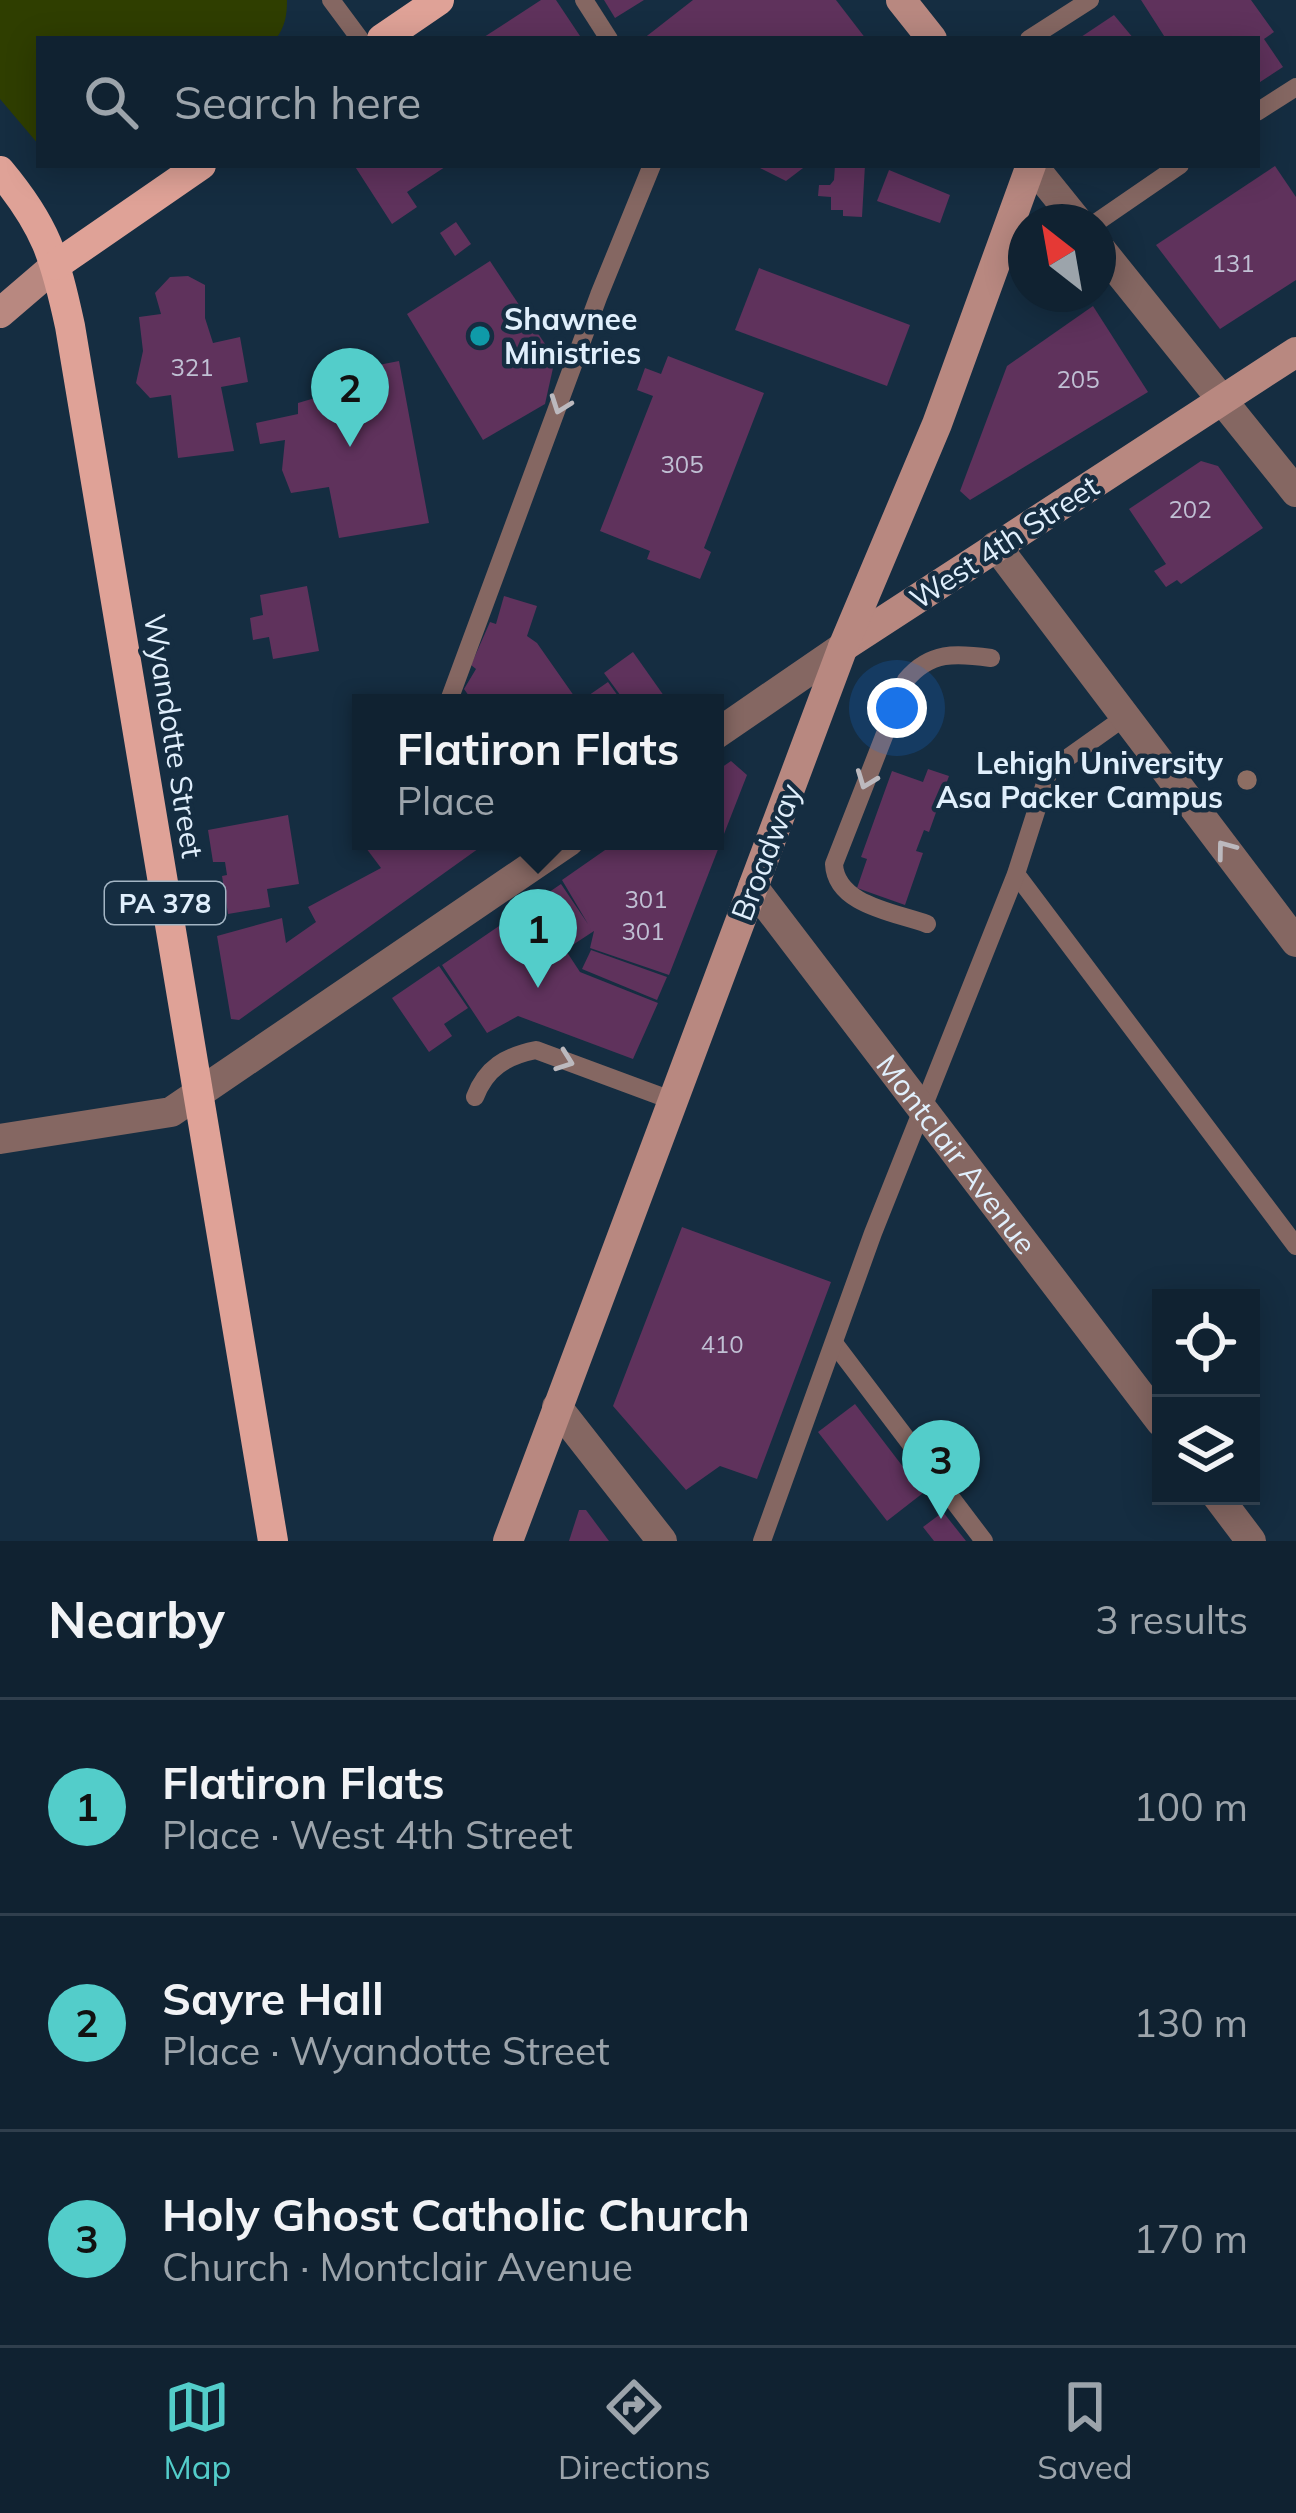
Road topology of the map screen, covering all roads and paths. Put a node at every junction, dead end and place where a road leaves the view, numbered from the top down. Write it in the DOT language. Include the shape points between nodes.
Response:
graph roads {
  1 [pos="331,0"];
  2 [pos="439,0"];
  3 [pos="584,0"];
  4 [pos="901,0"];
  5 [pos="1090,0"];
  6 [pos="358,36"];
  7 [pos="386,36"];
  8 [pos="607,36"];
  9 [pos="930,36"];
  10 [pos="1034,36"];
  11 [pos="1296,87"];
  12 [pos="1260,110"];
  13 [pos="197,168"];
  14 [pos="651,168"];
  15 [pos="1031,168"];
  16 [pos="1034,168"];
  17 [pos="1176,168"];
  18 [pos="0,171"];
  19 [pos="1063,204"];
  20 [pos="1116,209"];
  21 [pos="56,265"];
  22 [pos="1116,268"];
  23 [pos="0,313"];
  24 [pos="1296,352"];
  25 [pos="1222,400"];
  26 [pos="1296,491"];
  27 [pos="996,546"];
  28 [pos="843,647"];
  29 [pos="991,658"];
  30 [pos="451,694"];
  31 [pos="1125,717"];
  32 [pos="724,729"];
  33 [pos="547,850"];
  34 [pos="1016,874"];
  35 [pos="753,887"];
  36 [pos="927,924"];
  37 [pos="1296,942"];
  38 [pos="197,1096"];
  39 [pos="475,1097"];
  40 [pos="671,1100"];
  41 [pos="924,1108"];
  42 [pos="0,1139"];
  43 [pos="1296,1246"];
  44 [pos="834,1343"];
  45 [pos="557,1407"];
  46 [pos="1152,1411"];
  47 [pos="1223,1505"];
  48 [pos="273,1541"];
  49 [pos="508,1541"];
  50 [pos="662,1541"];
  51 [pos="762,1541"];
  52 [pos="984,1541"];
  53 [pos="1250,1541"];
  1 -- 6 [label="lane"];
  2 -- 7 [label="main road"];
  3 -- 8 [label="lane"];
  4 -- 9 [label="main road"];
  5 -- 10 [label="lane"];
  11 -- 12 [label="lane"];
  13 -- 21 [label="main road"];
  14 -- 30 [label="lane, one-way"];
  15 -- 28 [label="main road, Broadway" via="938,424"];
  16 -- 19 [label="street"];
  17 -- 20 [label="lane"];
  18 -- 21 [label="main road, Wyandotte Street / PA 378" via="32,209"];
  21 -- 23 [label="main road"];
  21 -- 38 [label="main road, Wyandotte Street / PA 378"];
  22 -- 25 [label="street"];
  24 -- 25 [label="main road, West 4th Street"];
  25 -- 26 [label="street"];
  25 -- 27 [label="main road, West 4th Street"];
  27 -- 28 [label="main road, West 4th Street"];
  27 -- 31 [label="street"];
  28 -- 32 [label="street, West 4th Street"];
  28 -- 35 [label="main road, Broadway"];
  29 -- 36 [label="lane, one-way" via="939,656 906,680 834,864 847,894"];
  31 -- 34 [label="lane" via="1049,771"];
  37 -- 31 [label="street, one-way"];
  33 -- 38 [label="street"];
  34 -- 41 [label="lane"];
  34 -- 43 [label="lane"];
  35 -- 40 [label="main road, Broadway"];
  35 -- 41 [label="street, Montclair Avenue"];
  38 -- 42 [label="street" via="171,1112"];
  38 -- 48 [label="main road, Wyandotte Street / PA 378"];
  39 -- 40 [label="lane, one-way" via="496,1065 536,1050"];
  40 -- 45 [label="main road, Broadway"];
  41 -- 44 [label="lane"];
  41 -- 46 [label="street, Montclair Avenue"];
  44 -- 51 [label="lane"];
  44 -- 52 [label="lane"];
  45 -- 49 [label="main road, Broadway"];
  45 -- 50 [label="street"];
  47 -- 53 [label="street"];
}
